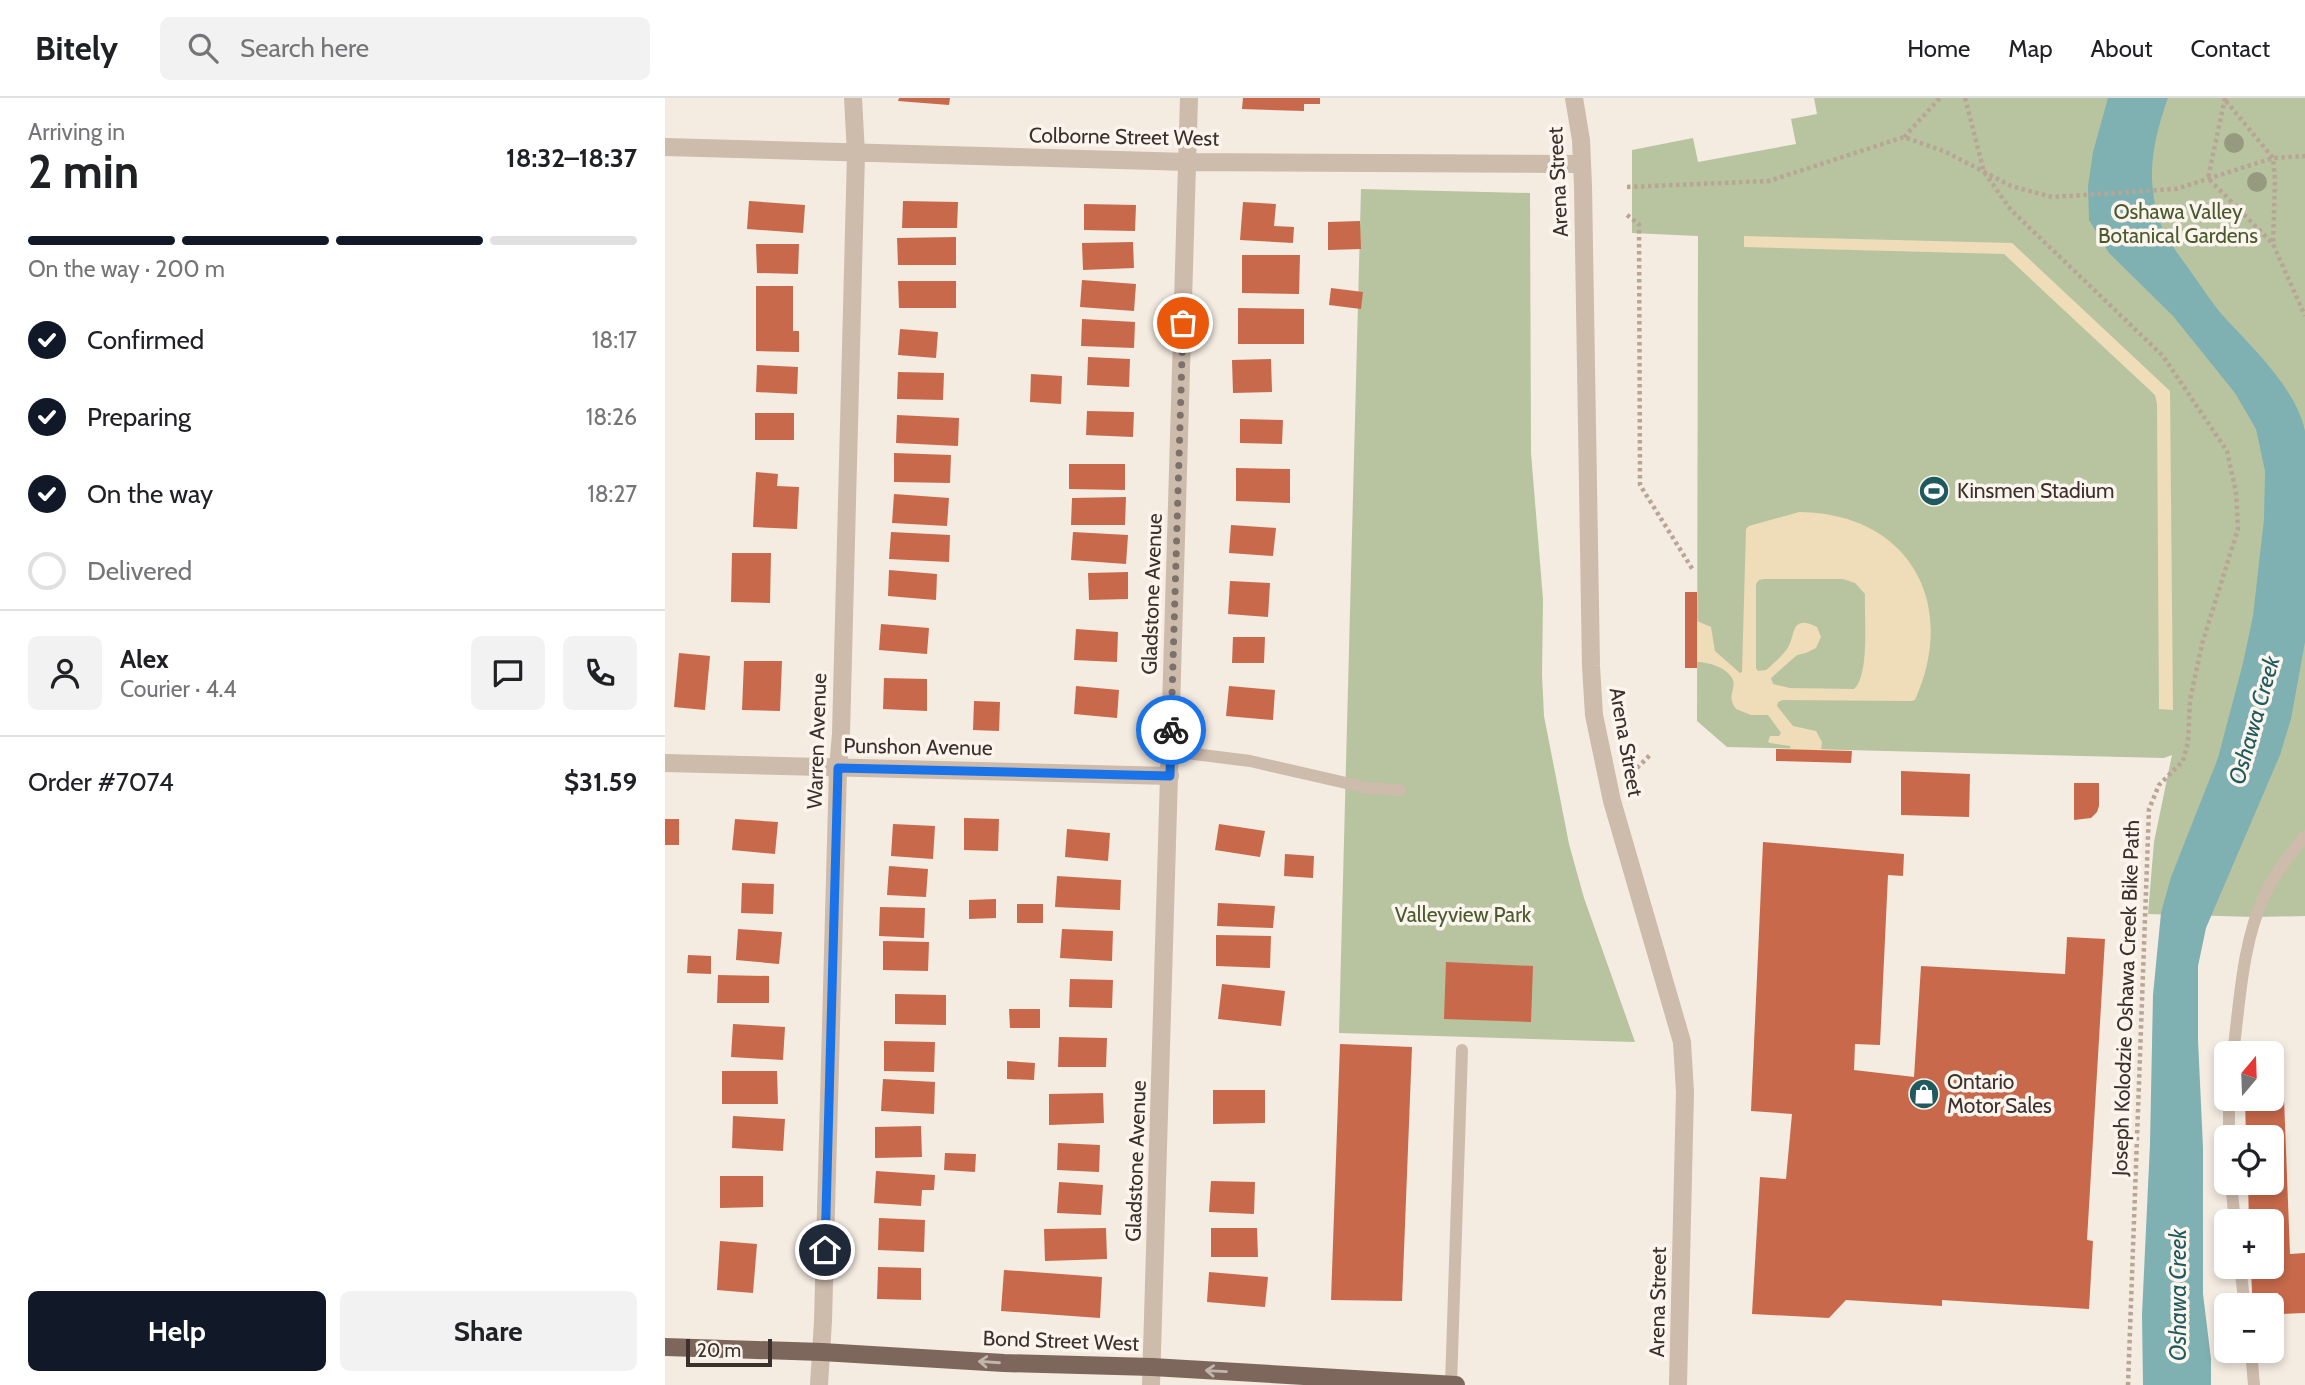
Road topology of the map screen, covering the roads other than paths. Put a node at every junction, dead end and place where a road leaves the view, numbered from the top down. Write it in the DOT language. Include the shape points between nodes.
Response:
graph roads {
  1 [pos="853,98"];
  2 [pos="1189,98"];
  3 [pos="1574,98"];
  4 [pos="665,147"];
  5 [pos="856,154"];
  6 [pos="1188,162"];
  7 [pos="1581,164"];
  8 [pos="1170,751"];
  9 [pos="665,764"];
  10 [pos="838,768"];
  11 [pos="1170,776"];
  12 [pos="1400,790"];
  13 [pos="2305,836"];
  14 [pos="2234,1041"];
  15 [pos="1462,1050"];
  16 [pos="665,1347"];
  17 [pos="822,1352"];
  18 [pos="2252,1363"];
  19 [pos="1151,1376"];
  20 [pos="819,1385"];
  21 [pos="1451,1385"];
  22 [pos="1456,1385"];
  23 [pos="1678,1385"];
  24 [pos="2254,1385"];
  1 -- 5 [label="street, Warren Avenue"];
  2 -- 6 [label="street, Gladstone Avenue"];
  3 -- 7 [label="street, Arena Street"];
  4 -- 5 [label="street, Colborne Street West"];
  5 -- 6 [label="street, Colborne Street West"];
  5 -- 10 [label="street, Warren Avenue"];
  6 -- 7 [label="street, Colborne Street West"];
  6 -- 8 [label="street, Gladstone Avenue"];
  7 -- 23 [label="street, Arena Street" via="1593,703 1612,801 1682,1042 1685,1092"];
  8 -- 11 [label="street, Gladstone Avenue"];
  8 -- 12 [label="lane" via="1250,761 1368,788"];
  9 -- 10 [label="street, Punshon Avenue"];
  10 -- 11 [label="street, Punshon Avenue"];
  10 -- 17 [label="street, Warren Avenue"];
  11 -- 19 [label="street, Gladstone Avenue"];
  13 -- 14 [label="lane" via="2266,891 2255,917"];
  15 -- 21 [label="lane"];
  16 -- 17 [label="main road, Bond Street West"];
  19 -- 17 [label="main road, Bond Street West, one-way"];
  17 -- 20 [label="street, Warren Avenue"];
  18 -- 24 [label="lane"];
  21 -- 19 [label="main road, Bond Street West, one-way"];
  21 -- 22 [label="main road, Bond Street West"];
}
